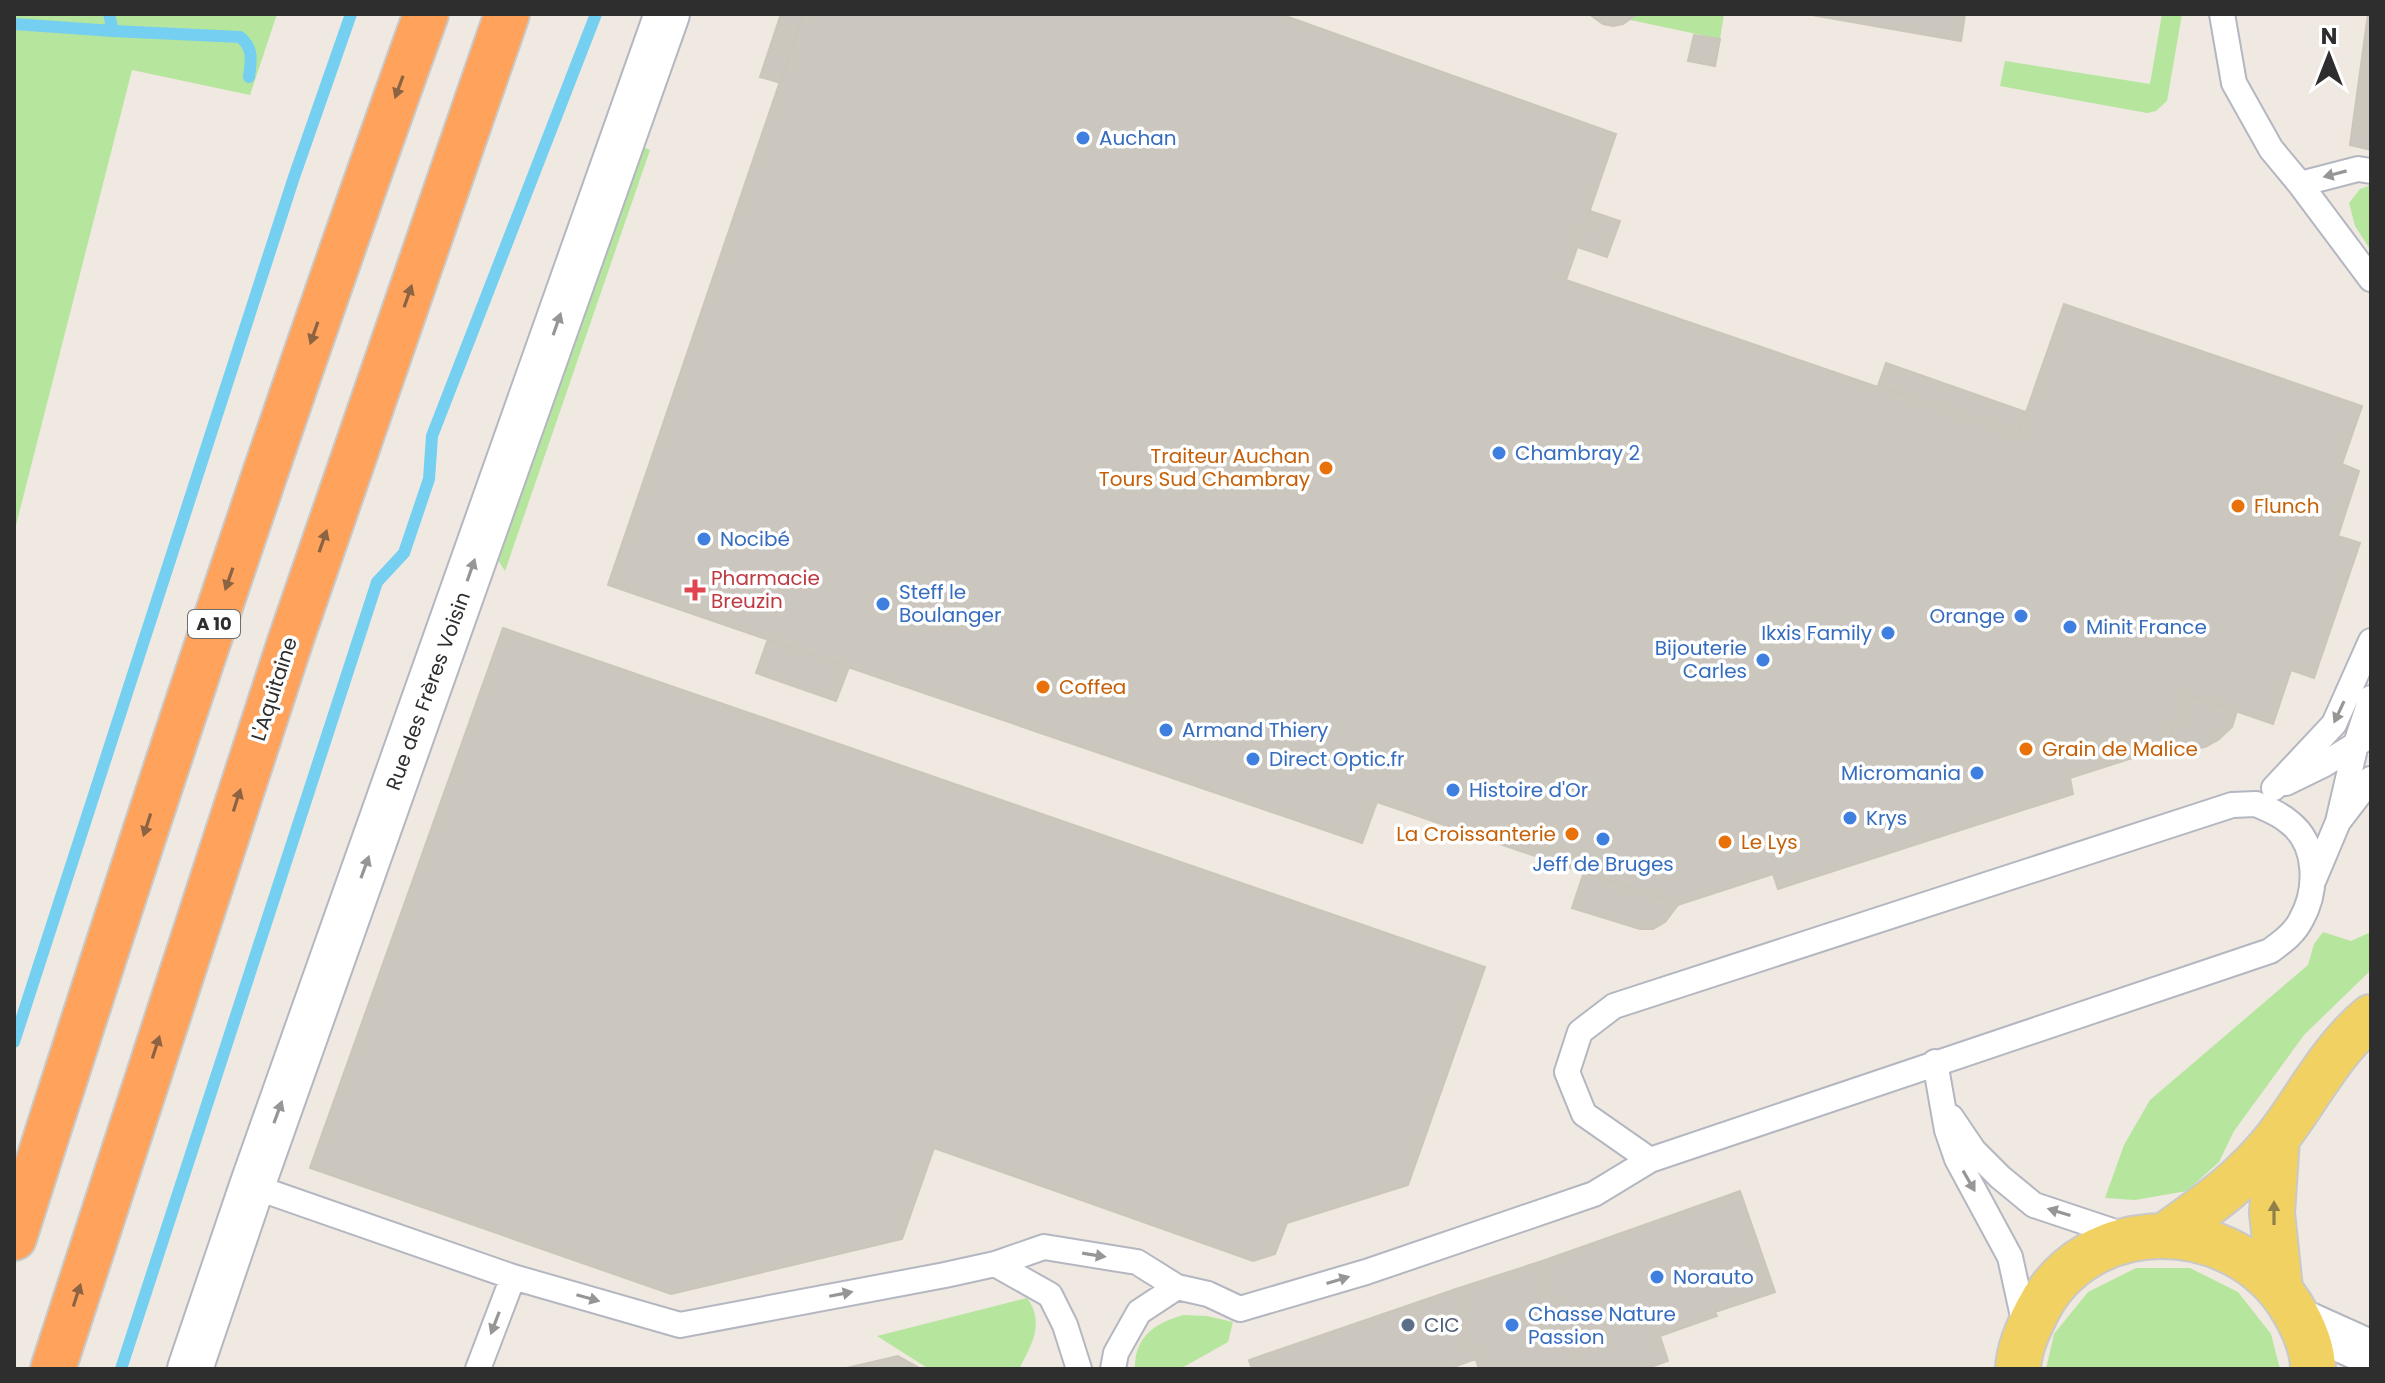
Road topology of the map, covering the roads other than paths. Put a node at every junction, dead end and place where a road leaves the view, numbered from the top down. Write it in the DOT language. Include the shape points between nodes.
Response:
graph roads {
  1 [pos="426,14"];
  2 [pos="667,14"];
  3 [pos="2222,14"];
  4 [pos="505,25"];
  5 [pos="2371,171"];
  6 [pos="2300,184"];
  7 [pos="2371,279"];
  8 [pos="2371,641"];
  9 [pos="2371,698"];
  10 [pos="2364,739"];
  11 [pos="2371,779"];
  12 [pos="2274,788"];
  13 [pos="2232,805"];
  14 [pos="2338,822"];
  15 [pos="2313,882"];
  16 [pos="2371,1017"];
  17 [pos="1935,1062"];
  18 [pos="1945,1108"];
  19 [pos="2277,1138"];
  20 [pos="1650,1160"];
  21 [pos="252,1186"];
  22 [pos="2150,1236"];
  23 [pos="14,1238"];
  24 [pos="995,1264"];
  25 [pos="513,1277"];
  26 [pos="1177,1287"];
  27 [pos="2291,1305"];
  28 [pos="2371,1353"];
  29 [pos="2019,1358"];
  30 [pos="53,1369"];
  31 [pos="190,1369"];
  32 [pos="478,1369"];
  33 [pos="1079,1369"];
  34 [pos="1113,1369"];
  35 [pos="2313,1369"];
  1 -- 23 [label="highway, A 10, one-way" via="182,719"];
  21 -- 2 [label="street, Rue des Frères Voisin, one-way"];
  3 -- 6 [label="lane" via="2234,83 2271,149"];
  30 -- 4 [label="highway, L'Aquitaine, one-way" via="290,642"];
  5 -- 6 [label="lane, one-way" via="2358,169"];
  6 -- 7 [label="lane"];
  8 -- 12 [label="lane, one-way" via="2334,724"];
  9 -- 10 [label="lane"];
  10 -- 12 [label="lane"];
  10 -- 14 [label="lane"];
  11 -- 14 [label="lane"];
  12 -- 13 [label="lane"];
  13 -- 15 [label="lane" via="2256,804 2290,822 2308,850"];
  13 -- 20 [label="lane" via="1614,1006 1580,1032 1567,1072 1584,1114"];
  14 -- 15 [label="lane"];
  15 -- 17 [label="lane" via="2301,921 2270,951"];
  16 -- 19 [label="main road" via="2323,1070"];
  17 -- 18 [label="lane"];
  17 -- 20 [label="lane"];
  22 -- 18 [label="lane, one-way" via="2034,1205 1974,1151"];
  18 -- 29 [label="lane, one-way" via="1957,1159 2010,1257"];
  19 -- 22 [label="main road" via="2231,1188"];
  27 -- 19 [label="main road, one-way" via="2272,1213"];
  26 -- 20 [label="lane, one-way" via="1240,1309 1594,1194"];
  21 -- 25 [label="lane"];
  21 -- 31 [label="street, Rue des Frères Voisin"];
  22 -- 27 [label="main road" via="2222,1247 2248,1260"];
  22 -- 29 [label="main road" via="2098,1251 2067,1271 2043,1299"];
  25 -- 24 [label="lane, one-way" via="680,1325"];
  24 -- 26 [label="lane, one-way" via="1044,1247 1137,1262"];
  24 -- 33 [label="lane" via="1050,1295"];
  25 -- 32 [label="lane, one-way"];
  26 -- 34 [label="lane" via="1139,1312"];
  27 -- 28 [label="street"];
  27 -- 35 [label="main road"];
}
